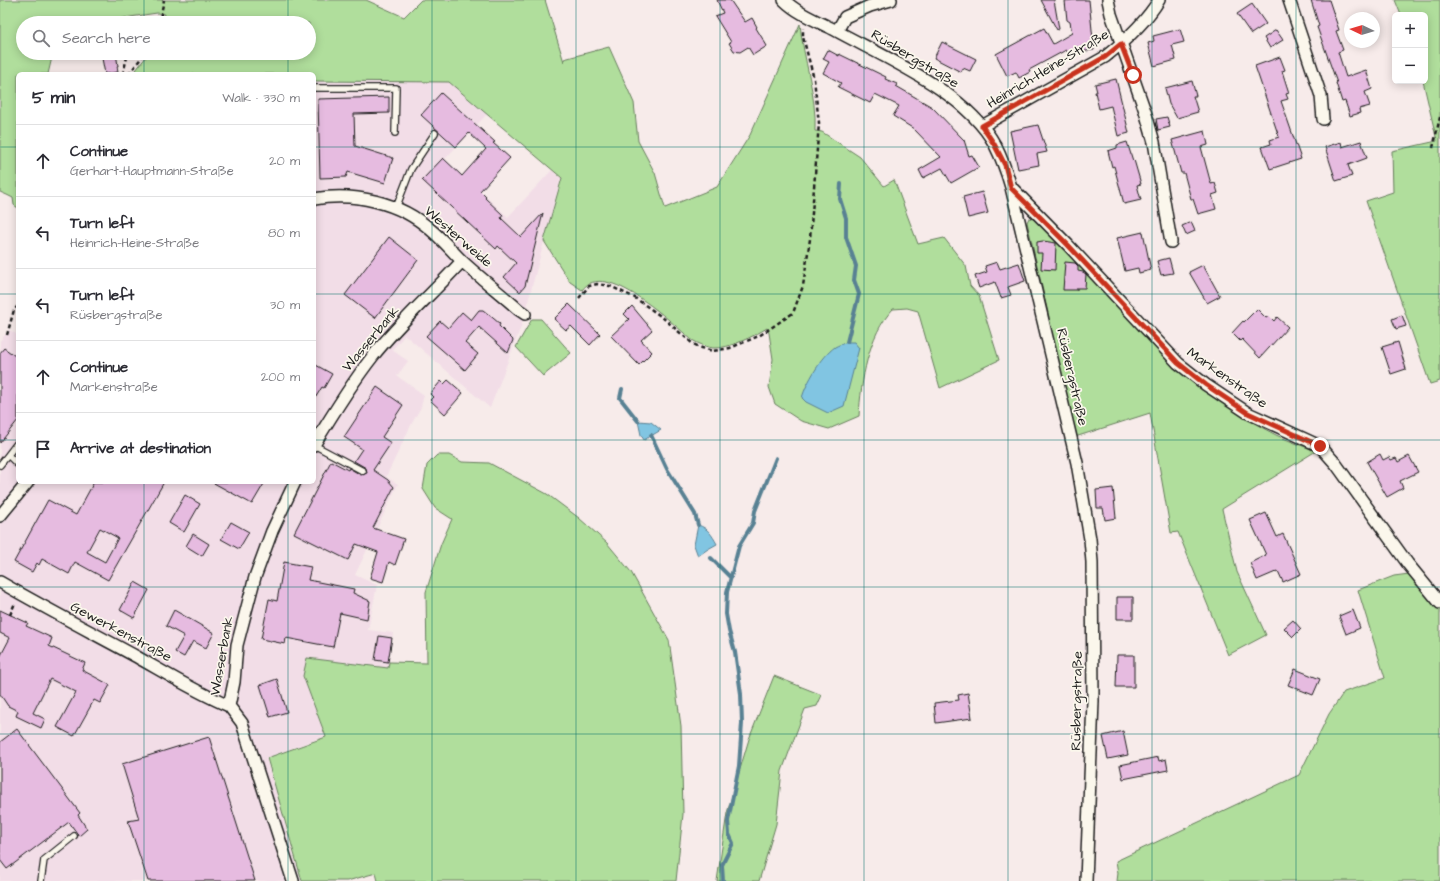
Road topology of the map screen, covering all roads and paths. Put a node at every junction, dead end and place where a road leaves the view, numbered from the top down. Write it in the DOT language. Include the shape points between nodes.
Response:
graph roads {
  1 [pos="164,0"];
  2 [pos="784,0"];
  3 [pos="891,0"];
  4 [pos="1108,0"];
  5 [pos="1159,0"];
  6 [pos="1289,0"];
  7 [pos="803,13"];
  8 [pos="161,16"];
  9 [pos="837,31"];
  10 [pos="1121,44"];
  11 [pos="126,60"];
  12 [pos="140,60"];
  13 [pos="123,72"];
  14 [pos="131,72"];
  15 [pos="316,88"];
  16 [pos="1440,117"];
  17 [pos="1323,119"];
  18 [pos="982,126"];
  19 [pos="396,133"];
  20 [pos="435,133"];
  21 [pos="1433,148"];
  22 [pos="1011,188"];
  23 [pos="316,199"];
  24 [pos="396,208"];
  25 [pos="1171,242"];
  26 [pos="462,261"];
  27 [pos="579,298"];
  28 [pos="16,308"];
  29 [pos="526,314"];
  30 [pos="7,335"];
  31 [pos="316,442"];
  32 [pos="16,445"];
  33 [pos="316,446"];
  34 [pos="8,456"];
  35 [pos="16,463"];
  36 [pos="0,465"];
  37 [pos="363,471"];
  38 [pos="26,484"];
  39 [pos="294,484"];
  40 [pos="0,516"];
  41 [pos="0,582"];
  42 [pos="1440,603"];
  43 [pos="229,706"];
  44 [pos="74,836"];
  45 [pos="41,881"];
  46 [pos="293,881"];
  47 [pos="1086,881"];
  1 -- 8 [label="path"];
  2 -- 7 [label="street, Rüsbergstraße"];
  3 -- 9 [label="street" via="845,17"];
  4 -- 10 [label="street"];
  5 -- 10 [label="street, Heinrich-Heine-Straße"];
  6 -- 17 [label="street" via="1321,96"];
  7 -- 9 [label="street, Rüsbergstraße"];
  7 -- 27 [label="path" via="803,37 814,80 819,123 811,225 803,286 793,313 759,336 730,348 712,351 693,344 635,298 610,286 589,286"];
  9 -- 18 [label="street, Rüsbergstraße" via="938,87"];
  10 -- 18 [label="street, Heinrich-Heine-Straße" via="1105,57"];
  10 -- 25 [label="street" via="1154,142"];
  11 -- 13 [label="path"];
  12 -- 14 [label="path"];
  15 -- 19 [label="lane" via="396,88"];
  16 -- 21 [label="path"];
  18 -- 22 [label="street, Rüsbergstraße" via="1000,154"];
  20 -- 24 [label="lane" via="411,170"];
  22 -- 42 [label="street, Markenstraße" via="1178,363 1248,413 1320,446"];
  22 -- 47 [label="street, Rüsbergstraße" via="1077,463 1090,539 1093,701"];
  23 -- 24 [label="street, Westerweide" via="354,198"];
  24 -- 26 [label="street, Westerweide" via="431,229"];
  26 -- 29 [label="street, Westerweide"];
  26 -- 31 [label="street, Wasserbank" via="373,356"];
  28 -- 30 [label="path"];
  32 -- 34 [label="lane"];
  33 -- 37 [label="lane"];
  34 -- 35 [label="lane"];
  34 -- 36 [label="lane"];
  38 -- 40 [label="street"];
  39 -- 43 [label="street, Wasserbank" via="272,531 255,577 237,645"];
  41 -- 43 [label="street, Gewerkenstraße" via="207,697"];
  43 -- 46 [label="street, Wasserbank" via="242,723"];
  44 -- 45 [label="lane" via="44,860"];
}
